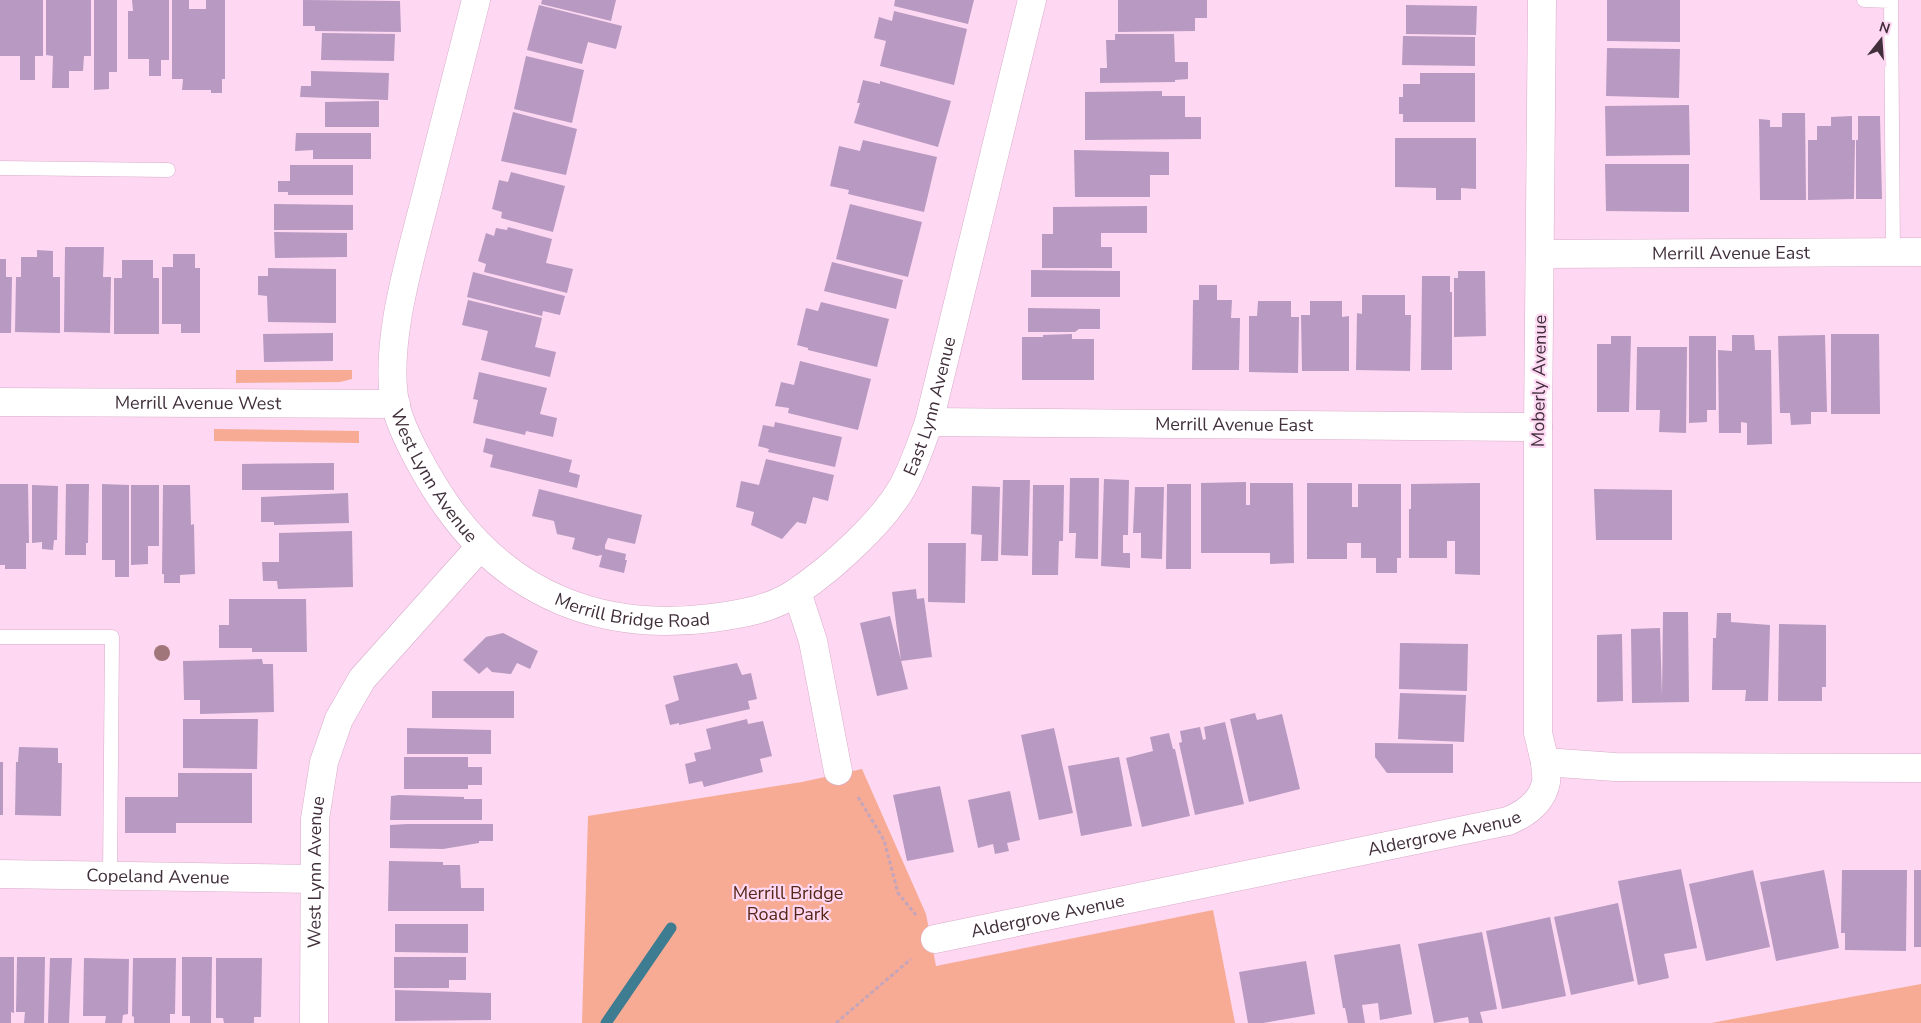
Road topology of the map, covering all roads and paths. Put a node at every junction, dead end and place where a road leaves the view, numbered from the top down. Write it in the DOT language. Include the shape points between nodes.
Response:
graph roads {
  1 [pos="476,0"];
  2 [pos="1032,0"];
  3 [pos="1542,0"];
  4 [pos="1864,0"];
  5 [pos="0,168"];
  6 [pos="168,170"];
  7 [pos="1921,252"];
  8 [pos="1892,253"];
  9 [pos="1541,254"];
  10 [pos="0,402"];
  11 [pos="396,404"];
  12 [pos="929,422"];
  13 [pos="1538,427"];
  14 [pos="480,548"];
  15 [pos="797,592"];
  16 [pos="0,637"];
  17 [pos="1545,762"];
  18 [pos="1921,768"];
  19 [pos="838,771"];
  20 [pos="0,874"];
  21 [pos="110,876"];
  22 [pos="314,879"];
  23 [pos="935,939"];
  24 [pos="314,1023"];
  25 [pos="836,1023"];
  1 -- 11 [label="street, West Lynn Avenue" via="396,327 392,369"];
  2 -- 12 [label="street, East Lynn Avenue"];
  3 -- 9 [label="street, Moberly Avenue"];
  4 -- 8 [label="lane" via="1890,1"];
  5 -- 6 [label="lane"];
  7 -- 8 [label="street, Merrill Avenue East"];
  8 -- 9 [label="street, Merrill Avenue East"];
  9 -- 13 [label="street, Moberly Avenue"];
  10 -- 11 [label="street, Merrill Avenue West"];
  11 -- 14 [label="street, West Lynn Avenue" via="403,428 438,493"];
  12 -- 13 [label="street, Merrill Avenue East"];
  12 -- 15 [label="street, East Lynn Avenue" via="904,485 889,508 842,556"];
  13 -- 17 [label="street, Moberly Avenue" via="1538,733"];
  14 -- 15 [label="street, Merrill Bridge Road" via="538,591 608,616 651,622 733,615 766,608"];
  14 -- 22 [label="street, West Lynn Avenue" via="362,679 338,719 324,762 315,819"];
  15 -- 19 [label="street" via="813,641"];
  16 -- 21 [label="lane" via="112,637"];
  17 -- 18 [label="street" via="1615,767"];
  17 -- 23 [label="street, Aldergrove Avenue" via="1546,782 1539,799 1525,814 1508,821"];
  19 -- 23 [label="path" via="856,793 884,840 898,893"];
  20 -- 21 [label="street, Copeland Avenue"];
  21 -- 22 [label="street, Copeland Avenue"];
  22 -- 24 [label="street, West Lynn Avenue"];
  23 -- 25 [label="path"];
}
